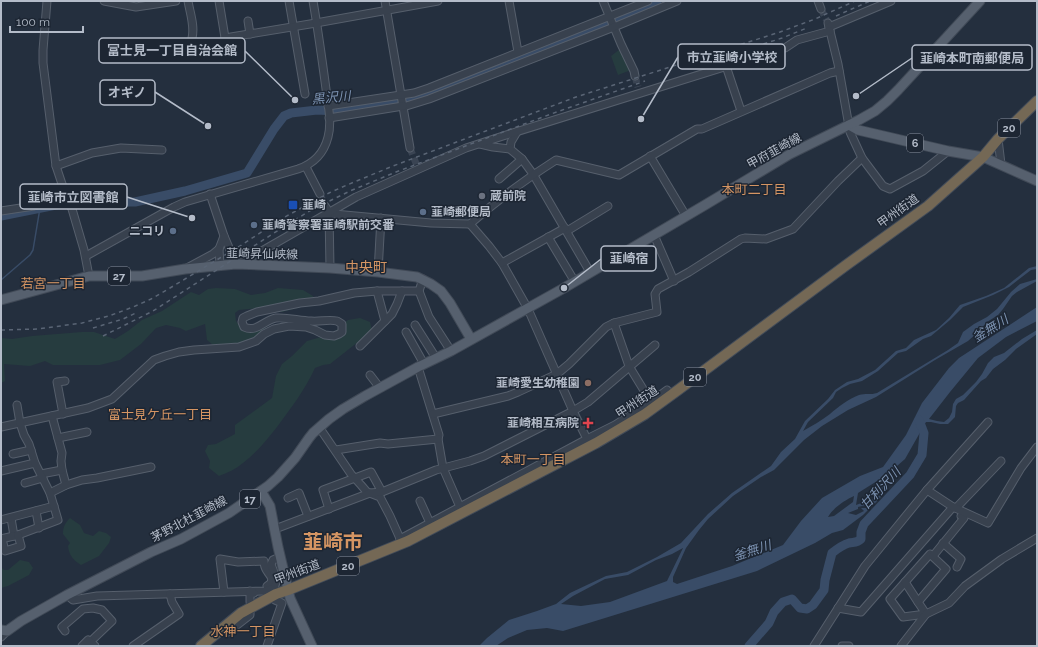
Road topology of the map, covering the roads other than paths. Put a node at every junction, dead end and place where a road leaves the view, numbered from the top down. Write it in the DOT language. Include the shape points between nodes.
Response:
graph roads {
  1 [pos="47,1"];
  2 [pos="104,1"];
  3 [pos="176,1"];
  4 [pos="188,1"];
  5 [pos="219,1"];
  6 [pos="288,1"];
  7 [pos="313,1"];
  8 [pos="385,1"];
  9 [pos="438,1"];
  10 [pos="509,1"];
  11 [pos="604,1"];
  12 [pos="648,1"];
  13 [pos="677,1"];
  14 [pos="818,1"];
  15 [pos="891,1"];
  16 [pos="980,1"];
  17 [pos="821,9"];
  18 [pos="387,10"];
  19 [pos="610,16"];
  20 [pos="248,21"];
  21 [pos="316,23"];
  22 [pos="293,27"];
  23 [pos="614,27"];
  24 [pos="829,27"];
  25 [pos="250,34"];
  26 [pos="192,38"];
  27 [pos="225,38"];
  28 [pos="518,52"];
  29 [pos="228,56"];
  30 [pos="726,66"];
  31 [pos="839,71"];
  32 [pos="635,76"];
  33 [pos="305,94"];
  34 [pos="400,95"];
  35 [pos="1037,101"];
  36 [pos="328,106"];
  37 [pos="403,106"];
  38 [pos="741,111"];
  39 [pos="329,118"];
  40 [pos="849,125"];
  41 [pos="517,132"];
  42 [pos="998,139"];
  43 [pos="480,144"];
  44 [pos="410,148"];
  45 [pos="510,149"];
  46 [pos="162,150"];
  47 [pos="948,151"];
  48 [pos="650,156"];
  49 [pos="983,156"];
  50 [pos="862,158"];
  51 [pos="522,159"];
  52 [pos="1001,164"];
  53 [pos="56,166"];
  54 [pos="306,166"];
  55 [pos="533,174"];
  56 [pos="500,179"];
  57 [pos="1037,181"];
  58 [pos="210,194"];
  59 [pos="320,194"];
  60 [pos="69,200"];
  61 [pos="608,206"];
  62 [pos="327,209"];
  63 [pos="1,211"];
  64 [pos="686,216"];
  65 [pos="382,218"];
  66 [pos="470,224"];
  67 [pos="566,230"];
  68 [pos="654,235"];
  69 [pos="224,236"];
  70 [pos="548,237"];
  71 [pos="219,249"];
  72 [pos="86,256"];
  73 [pos="502,263"];
  74 [pos="239,264"];
  75 [pos="220,265"];
  76 [pos="330,268"];
  77 [pos="185,269"];
  78 [pos="378,272"];
  79 [pos="590,272"];
  80 [pos="89,276"];
  81 [pos="423,279"];
  82 [pos="674,281"];
  83 [pos="575,282"];
  84 [pos="377,291"];
  85 [pos="402,291"];
  86 [pos="419,291"];
  87 [pos="1,300"];
  88 [pos="528,309"];
  89 [pos="385,321"];
  90 [pos="614,323"];
  91 [pos="414,325"];
  92 [pos="406,332"];
  93 [pos="471,340"];
  94 [pos="655,345"];
  95 [pos="360,346"];
  96 [pos="451,351"];
  97 [pos="436,358"];
  98 [pos="421,366"];
  99 [pos="629,366"];
  100 [pos="557,374"];
  101 [pos="370,375"];
  102 [pos="65,381"];
  103 [pos="380,388"];
  104 [pos="667,390"];
  105 [pos="651,402"];
  106 [pos="17,405"];
  107 [pos="573,411"];
  108 [pos="63,414"];
  109 [pos="433,414"];
  110 [pos="52,416"];
  111 [pos="988,422"];
  112 [pos="20,423"];
  113 [pos="1,427"];
  114 [pos="319,427"];
  115 [pos="87,432"];
  116 [pos="58,438"];
  117 [pos="438,439"];
  118 [pos="587,439"];
  119 [pos="1037,447"];
  120 [pos="31,450"];
  121 [pos="336,450"];
  122 [pos="13,454"];
  123 [pos="1001,461"];
  124 [pos="35,462"];
  125 [pos="150,467"];
  126 [pos="443,468"];
  127 [pos="62,470"];
  128 [pos="1,471"];
  129 [pos="42,476"];
  130 [pos="355,479"];
  131 [pos="25,483"];
  132 [pos="66,485"];
  133 [pos="927,490"];
  134 [pos="261,491"];
  135 [pos="382,492"];
  136 [pos="50,493"];
  137 [pos="370,493"];
  138 [pos="288,498"];
  139 [pos="420,501"];
  140 [pos="54,506"];
  141 [pos="460,507"];
  142 [pos="955,508"];
  143 [pos="329,509"];
  144 [pos="36,511"];
  145 [pos="308,516"];
  146 [pos="960,516"];
  147 [pos="11,518"];
  148 [pos="1,520"];
  149 [pos="430,523"];
  150 [pos="39,528"];
  151 [pos="274,529"];
  152 [pos="16,535"];
  153 [pos="1037,538"];
  154 [pos="1,539"];
  155 [pos="401,541"];
  156 [pos="943,544"];
  157 [pos="933,556"];
  158 [pos="280,558"];
  159 [pos="957,567"];
  160 [pos="273,575"];
  161 [pos="905,582"];
  162 [pos="267,586"];
  163 [pos="250,591"];
  164 [pos="224,592"];
  165 [pos="170,594"];
  166 [pos="289,594"];
  167 [pos="66,595"];
  168 [pos="262,596"];
  169 [pos="78,600"];
  170 [pos="275,600"];
  171 [pos="250,602"];
  172 [pos="918,602"];
  173 [pos="838,608"];
  174 [pos="83,609"];
  175 [pos="250,613"];
  176 [pos="926,614"];
  177 [pos="65,631"];
  178 [pos="228,632"];
  179 [pos="3,633"];
  180 [pos="92,644"];
  181 [pos="82,646"];
  182 [pos="133,646"];
  183 [pos="201,646"];
  184 [pos="267,646"];
  185 [pos="312,646"];
  186 [pos="814,646"];
  187 [pos="842,646"];
  188 [pos="849,646"];
  189 [pos="901,646"];
  1 -- 53 [label="street" via="43,63"];
  2 -- 3 [label="street" via="136,7"];
  4 -- 26 [label="street"];
  5 -- 27 [label="street"];
  6 -- 22 [label="street"];
  7 -- 21 [label="street"];
  8 -- 18 [label="street"];
  9 -- 18 [label="street"];
  10 -- 28 [label="street"];
  11 -- 19 [label="street"];
  12 -- 19 [label="street"];
  13 -- 23 [label="street"];
  14 -- 17 [label="street"];
  15 -- 24 [label="street"];
  16 -- 40 [label="main road, 甲府韮崎線" via="888,101"];
  18 -- 21 [label="street"];
  18 -- 34 [label="street"];
  19 -- 23 [label="street"];
  19 -- 28 [label="street"];
  20 -- 25 [label="street"];
  21 -- 22 [label="street"];
  21 -- 36 [label="street"];
  22 -- 25 [label="street"];
  22 -- 33 [label="street"];
  23 -- 32 [label="street"];
  23 -- 37 [label="street" via="429,99"];
  24 -- 30 [label="street" via="797,40 785,48"];
  24 -- 31 [label="street"];
  25 -- 27 [label="street"];
  27 -- 29 [label="street"];
  28 -- 34 [label="street" via="429,88"];
  30 -- 38 [label="street"];
  30 -- 41 [label="street" via="638,90"];
  31 -- 38 [label="street"];
  31 -- 40 [label="street"];
  34 -- 36 [label="street"];
  34 -- 37 [label="street"];
  35 -- 42 [label="highway, 甲州街道 / 20"];
  36 -- 39 [label="street"];
  37 -- 39 [label="street"];
  37 -- 44 [label="street"];
  38 -- 48 [label="street" via="697,129"];
  39 -- 54 [label="street" via="328,138 323,149 316,159"];
  40 -- 47 [label="main road, 6" via="858,130"];
  40 -- 50 [label="street"];
  40 -- 64 [label="main road, 甲府韮崎線" via="790,154"];
  41 -- 43 [label="street"];
  41 -- 45 [label="street"];
  42 -- 49 [label="highway, 甲州街道 / 20"];
  42 -- 52 [label="street"];
  43 -- 45 [label="street"];
  43 -- 62 [label="street" via="418,168"];
  45 -- 51 [label="street"];
  46 -- 53 [label="street" via="121,148 92,153"];
  47 -- 49 [label="main road, 6"];
  47 -- 50 [label="street" via="923,171 890,189 883,186"];
  48 -- 55 [label="street" via="619,175 556,160"];
  48 -- 64 [label="street"];
  49 -- 52 [label="main road"];
  49 -- 155 [label="highway, 甲州街道 / 20" via="928,206 645,414 596,443"];
  50 -- 82 [label="street" via="793,229 766,239 741,239"];
  51 -- 55 [label="street"];
  51 -- 56 [label="street"];
  52 -- 57 [label="main road"];
  53 -- 60 [label="street"];
  54 -- 58 [label="street"];
  54 -- 59 [label="street"];
  55 -- 66 [label="street"];
  55 -- 67 [label="street"];
  58 -- 69 [label="street"];
  58 -- 72 [label="street" via="174,207"];
  60 -- 63 [label="street"];
  60 -- 72 [label="street"];
  61 -- 67 [label="street"];
  62 -- 65 [label="street" via="334,214"];
  62 -- 74 [label="street"];
  62 -- 76 [label="street"];
  64 -- 68 [label="main road, 甲府韮崎線"];
  65 -- 66 [label="street"];
  65 -- 78 [label="street"];
  66 -- 73 [label="street"];
  67 -- 70 [label="street"];
  67 -- 79 [label="street"];
  68 -- 79 [label="main road, 甲府韮崎線"];
  68 -- 82 [label="street"];
  69 -- 71 [label="street"];
  69 -- 74 [label="street"];
  70 -- 73 [label="street"];
  70 -- 83 [label="street"];
  71 -- 75 [label="street"];
  71 -- 77 [label="street"];
  72 -- 80 [label="street"];
  73 -- 88 [label="street"];
  74 -- 75 [label="main road, 韮崎昇仙峡線 / 27"];
  74 -- 76 [label="main road, 韮崎昇仙峡線 / 27"];
  75 -- 77 [label="main road, 韮崎昇仙峡線 / 27"];
  76 -- 78 [label="main road, 韮崎昇仙峡線 / 27"];
  77 -- 80 [label="main road, 韮崎昇仙峡線 / 27" via="142,276"];
  78 -- 81 [label="main road, 韮崎昇仙峡線 / 27"];
  79 -- 83 [label="main road, 甲府韮崎線"];
  80 -- 87 [label="main road, 韮崎昇仙峡線 / 27"];
  81 -- 86 [label="street"];
  81 -- 93 [label="main road, 韮崎昇仙峡線 / 27" via="441,291"];
  82 -- 90 [label="street" via="658,289 655,294 657,312"];
  83 -- 88 [label="main road, 甲府韮崎線"];
  84 -- 85 [label="street"];
  84 -- 89 [label="street"];
  84 -- 108 [label="street" via="257,312 243,318 242,322 244,327 252,329 276,318 310,322 336,321 342,324 342,332 334,336 290,326 274,329 256,341 239,347 186,351 166,356 154,360 112,399"];
  85 -- 86 [label="street"];
  85 -- 89 [label="street" via="392,314"];
  86 -- 96 [label="street" via="429,317"];
  88 -- 93 [label="main road, 甲府韮崎線"];
  88 -- 100 [label="street"];
  89 -- 95 [label="street"];
  90 -- 99 [label="street"];
  90 -- 100 [label="street" via="606,327"];
  91 -- 97 [label="street"];
  92 -- 98 [label="street"];
  93 -- 96 [label="main road, 茅野北杜韮崎線 / 17"];
  94 -- 99 [label="street"];
  96 -- 97 [label="main road, 茅野北杜韮崎線 / 17"];
  97 -- 98 [label="main road, 茅野北杜韮崎線 / 17"];
  98 -- 103 [label="main road, 茅野北杜韮崎線 / 17"];
  98 -- 109 [label="street"];
  99 -- 105 [label="street"];
  99 -- 107 [label="street" via="588,402"];
  100 -- 107 [label="street"];
  100 -- 109 [label="street" via="508,396"];
  101 -- 103 [label="street"];
  102 -- 108 [label="street" via="57,382"];
  103 -- 114 [label="main road, 茅野北杜韮崎線 / 17" via="334,415"];
  104 -- 105 [label="street"];
  105 -- 118 [label="street"];
  106 -- 112 [label="street"];
  107 -- 118 [label="street"];
  107 -- 126 [label="street" via="484,456"];
  108 -- 110 [label="street"];
  109 -- 117 [label="street"];
  110 -- 112 [label="street"];
  110 -- 116 [label="street"];
  111 -- 133 [label="street"];
  112 -- 113 [label="street"];
  112 -- 120 [label="street"];
  114 -- 121 [label="street"];
  114 -- 134 [label="main road, 茅野北杜韮崎線 / 17" via="278,477"];
  115 -- 116 [label="street"];
  116 -- 127 [label="street" via="62,453"];
  117 -- 121 [label="street" via="380,443"];
  117 -- 126 [label="street"];
  118 -- 141 [label="street"];
  119 -- 142 [label="street" via="1021,468 988,523"];
  120 -- 122 [label="street"];
  120 -- 124 [label="street"];
  121 -- 130 [label="street"];
  123 -- 142 [label="street"];
  124 -- 128 [label="street"];
  124 -- 129 [label="street"];
  125 -- 132 [label="street"];
  126 -- 135 [label="street"];
  126 -- 141 [label="street"];
  127 -- 129 [label="street"];
  127 -- 132 [label="street"];
  129 -- 131 [label="street"];
  129 -- 136 [label="street"];
  130 -- 135 [label="street" via="371,472"];
  130 -- 137 [label="street"];
  130 -- 143 [label="street" via="323,490"];
  132 -- 136 [label="street"];
  133 -- 142 [label="street"];
  133 -- 173 [label="street" via="865,566"];
  134 -- 151 [label="main road" via="270,506"];
  134 -- 167 [label="main road, 茅野北杜韮崎線 / 17" via="203,528"];
  135 -- 137 [label="street"];
  136 -- 140 [label="street"];
  137 -- 143 [label="street"];
  137 -- 155 [label="street" via="380,497"];
  138 -- 145 [label="street" via="299,493"];
  139 -- 149 [label="street"];
  140 -- 144 [label="street"];
  140 -- 150 [label="street" via="58,520"];
  141 -- 149 [label="street"];
  142 -- 173 [label="street" via="861,612"];
  143 -- 145 [label="street"];
  144 -- 147 [label="street"];
  144 -- 150 [label="street"];
  145 -- 151 [label="street"];
  146 -- 156 [label="street" via="964,518"];
  147 -- 148 [label="street"];
  147 -- 152 [label="street"];
  149 -- 155 [label="street"];
  150 -- 152 [label="street"];
  151 -- 158 [label="main road"];
  152 -- 154 [label="street"];
  152 -- 154 [label="street" via="21,546 5,551"];
  153 -- 176 [label="street" via="965,586 948,603"];
  155 -- 166 [label="highway, 甲州街道 / 20"];
  156 -- 157 [label="street"];
  156 -- 159 [label="street" via="961,559"];
  157 -- 161 [label="street" via="930,554"];
  157 -- 172 [label="street" via="946,569"];
  158 -- 160 [label="street" via="273,560 271,564"];
  158 -- 166 [label="main road"];
  160 -- 162 [label="street" via="271,583"];
  160 -- 163 [label="street" via="276,576 274,588"];
  160 -- 164 [label="street" via="266,569 264,561 238,562 220,559"];
  161 -- 172 [label="street"];
  161 -- 176 [label="street" via="890,599 903,617"];
  163 -- 164 [label="street"];
  163 -- 168 [label="street"];
  163 -- 171 [label="street"];
  164 -- 165 [label="street"];
  165 -- 169 [label="street" via="97,596"];
  165 -- 182 [label="street" via="179,614"];
  166 -- 183 [label="highway, 甲州街道 / 20" via="276,594 241,613"];
  166 -- 185 [label="main road"];
  167 -- 169 [label="street"];
  167 -- 179 [label="main road, 茅野北杜韮崎線 / 17"];
  169 -- 174 [label="street"];
  170 -- 184 [label="street" via="282,603"];
  172 -- 176 [label="street"];
  173 -- 186 [label="street"];
  174 -- 177 [label="street" via="62,627"];
  174 -- 180 [label="street" via="102,610 112,621"];
  175 -- 178 [label="street"];
  176 -- 189 [label="street"];
  180 -- 181 [label="street" via="88,640"];
  187 -- 188 [label="street"];
}
